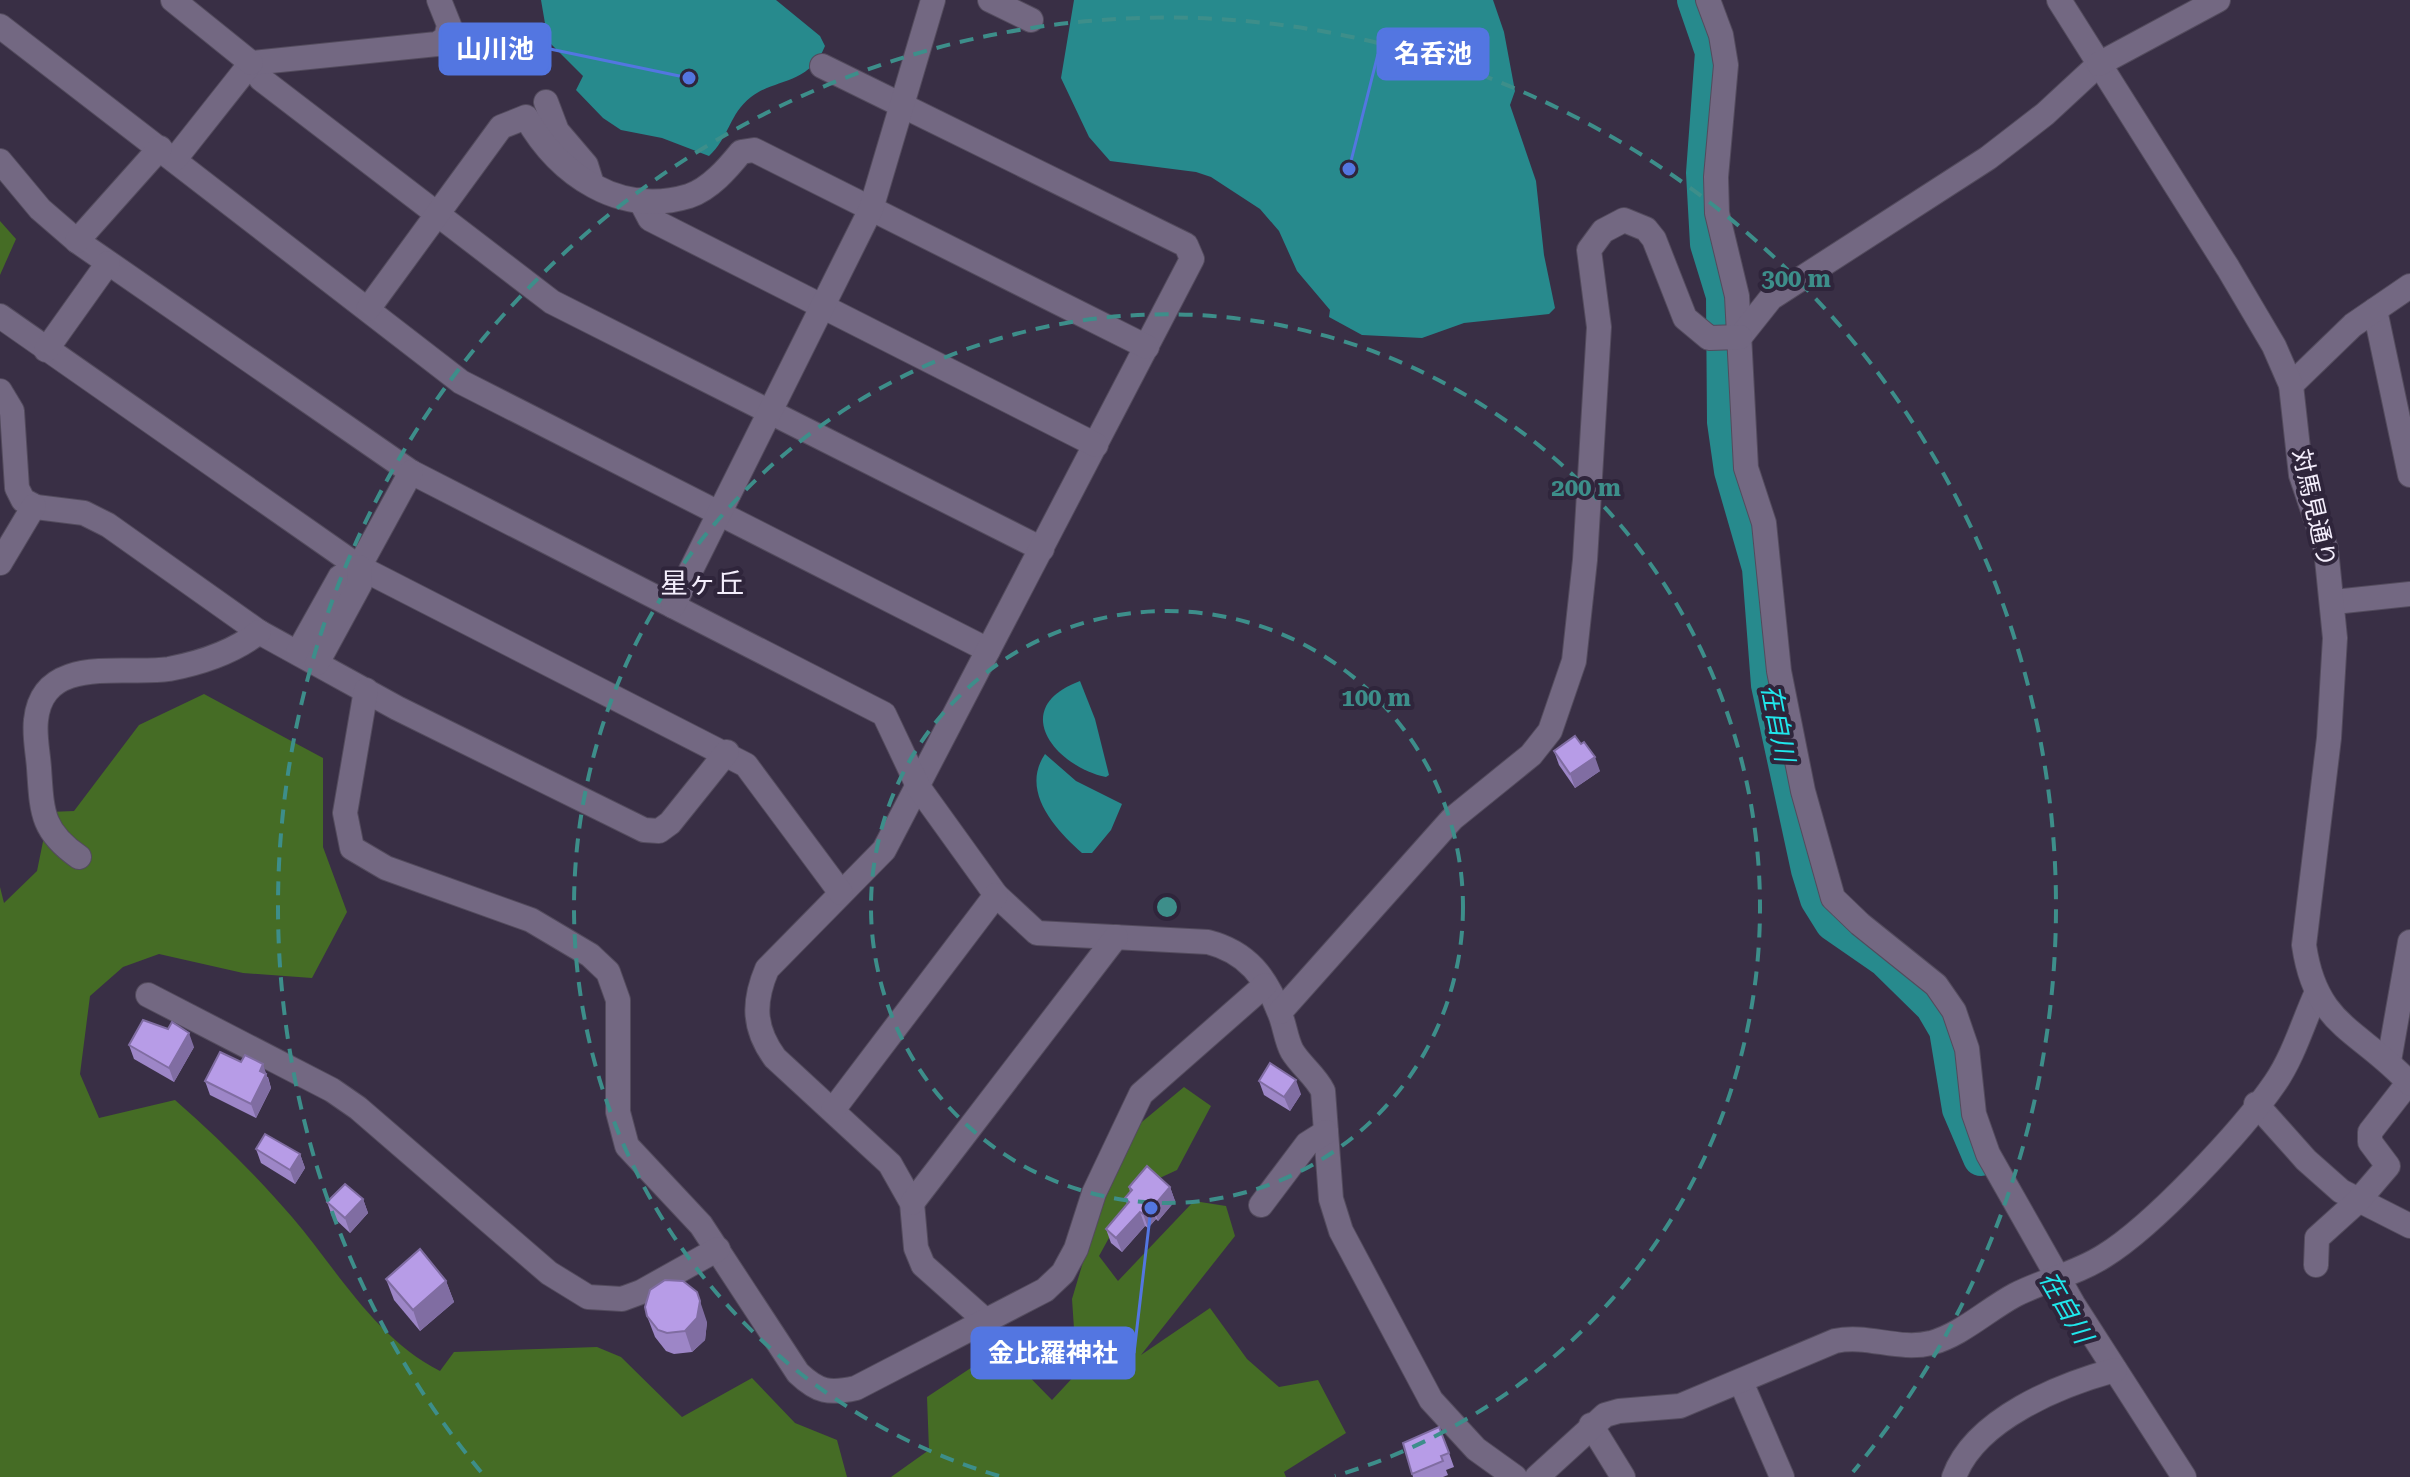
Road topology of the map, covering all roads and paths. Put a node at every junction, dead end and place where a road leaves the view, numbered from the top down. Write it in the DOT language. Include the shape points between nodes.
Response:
graph roads {
  1 [pos="173,0"];
  2 [pos="439,0"];
  3 [pos="933,0"];
  4 [pos="990,0"];
  5 [pos="1708,0"];
  6 [pos="2059,0"];
  7 [pos="2218,0"];
  8 [pos="1031,21"];
  9 [pos="0,26"];
  10 [pos="251,63"];
  11 [pos="2099,64"];
  12 [pos="822,66"];
  13 [pos="546,102"];
  14 [pos="903,105"];
  15 [pos="167,154"];
  16 [pos="0,161"];
  17 [pos="593,186"];
  18 [pos="640,200"];
  19 [pos="871,209"];
  20 [pos="438,214"];
  21 [pos="77,241"];
  22 [pos="108,263"];
  23 [pos="2410,286"];
  24 [pos="823,307"];
  25 [pos="368,309"];
  26 [pos="2375,310"];
  27 [pos="0,316"];
  28 [pos="1740,337"];
  29 [pos="1147,347"];
  30 [pos="46,350"];
  31 [pos="2291,385"];
  32 [pos="0,391"];
  33 [pos="771,411"];
  34 [pos="1096,445"];
  35 [pos="411,472"];
  36 [pos="2410,475"];
  37 [pos="34,506"];
  38 [pos="719,515"];
  39 [pos="1042,549"];
  40 [pos="0,563"];
  41 [pos="359,567"];
  42 [pos="2410,594"];
  43 [pos="2334,602"];
  44 [pos="673,606"];
  45 [pos="259,632"];
  46 [pos="988,650"];
  47 [pos="307,658"];
  48 [pos="366,690"];
  49 [pos="727,752"];
  50 [pos="919,788"];
  51 [pos="79,857"];
  52 [pos="841,893"];
  53 [pos="996,895"];
  54 [pos="1116,937"];
  55 [pos="2410,942"];
  56 [pos="1265,985"];
  57 [pos="2316,994"];
  58 [pos="148,995"];
  59 [pos="1280,1012"];
  60 [pos="2389,1061"];
  61 [pos="2409,1083"];
  62 [pos="2256,1104"];
  63 [pos="833,1110"];
  64 [pos="1326,1132"];
  65 [pos="2358,1201"];
  66 [pos="912,1203"];
  67 [pos="1261,1205"];
  68 [pos="2410,1226"];
  69 [pos="718,1249"];
  70 [pos="2316,1265"];
  71 [pos="2056,1277"];
  72 [pos="986,1321"];
  73 [pos="2115,1370"];
  74 [pos="1741,1382"];
  75 [pos="1591,1425"];
  76 [pos="1515,1477"];
  77 [pos="1537,1477"];
  78 [pos="1623,1477"];
  79 [pos="1782,1477"];
  80 [pos="1954,1477"];
  81 [pos="2184,1477"];
  1 -- 10 [label="street"];
  2 -- 10 [label="street" via="449,25 446,38 437,44"];
  3 -- 14 [label="street"];
  4 -- 8 [label="street"];
  5 -- 28 [label="street" via="1726,65 1717,213 1737,296"];
  6 -- 11 [label="street, 対馬見通り"];
  7 -- 11 [label="street"];
  9 -- 15 [label="street"];
  10 -- 15 [label="street"];
  10 -- 20 [label="street" via="261,79"];
  11 -- 28 [label="street" via="1988,158 1771,298"];
  11 -- 31 [label="street, 対馬見通り" via="2236,281"];
  12 -- 14 [label="street"];
  13 -- 17 [label="street" via="557,131 586,165"];
  14 -- 19 [label="street"];
  14 -- 29 [label="street" via="1186,245 1192,259"];
  15 -- 21 [label="street"];
  15 -- 25 [label="street"];
  16 -- 21 [label="street" via="40,209"];
  17 -- 18 [label="street"];
  17 -- 20 [label="street" via="559,164 526,117 501,127"];
  18 -- 19 [label="street" via="691,195 741,152 754,150"];
  18 -- 24 [label="street" via="650,219"];
  19 -- 24 [label="street"];
  19 -- 29 [label="street"];
  20 -- 25 [label="street"];
  20 -- 33 [label="street" via="552,302"];
  21 -- 22 [label="street"];
  22 -- 30 [label="street"];
  22 -- 35 [label="street"];
  23 -- 26 [label="street"];
  24 -- 33 [label="street"];
  24 -- 34 [label="street"];
  25 -- 38 [label="street" via="484,396"];
  26 -- 31 [label="street"];
  26 -- 36 [label="street"];
  27 -- 30 [label="street"];
  28 -- 59 [label="street" via="1709,338 1685,318 1646,229 1624,220 1603,231 1589,250 1599,327 1583,575 1574,661 1550,731 1531,755 1452,819"];
  28 -- 71 [label="street" via="1746,468 1764,523 1779,671 1803,791 1833,898 1936,985 1954,1011 1967,1049 1974,1114 1988,1154"];
  29 -- 34 [label="street"];
  30 -- 41 [label="street"];
  31 -- 43 [label="street, 対馬見通り" via="2301,475 2326,549"];
  32 -- 37 [label="street" via="12,411 17,488"];
  33 -- 38 [label="street"];
  33 -- 39 [label="street"];
  34 -- 39 [label="street"];
  35 -- 41 [label="street"];
  35 -- 44 [label="street"];
  37 -- 40 [label="street"];
  37 -- 45 [label="street" via="84,513 108,525"];
  38 -- 44 [label="street"];
  38 -- 46 [label="street"];
  39 -- 46 [label="street"];
  41 -- 47 [label="street" via="340,577"];
  41 -- 49 [label="street"];
  42 -- 43 [label="street"];
  43 -- 57 [label="street, 対馬見通り" via="2330,722 2304,945"];
  44 -- 50 [label="street" via="884,714"];
  45 -- 47 [label="street"];
  45 -- 51 [label="street" via="217,656 188,664 85,672 62,677 51,689 36,719 45,822 55,840"];
  46 -- 50 [label="street"];
  47 -- 48 [label="street"];
  48 -- 49 [label="street" via="644,830 659,831 670,823"];
  48 -- 69 [label="street" via="345,813 352,848 386,868 531,920 590,955 608,972 618,1000 618,1112 627,1146"];
  49 -- 52 [label="street" via="746,765"];
  50 -- 52 [label="street" via="884,850"];
  50 -- 53 [label="street"];
  52 -- 63 [label="street" via="767,969 756,1015 761,1039 775,1058"];
  53 -- 54 [label="street" via="1037,933"];
  53 -- 63 [label="street"];
  54 -- 56 [label="street" via="1229,947 1251,961"];
  54 -- 66 [label="street"];
  55 -- 60 [label="street"];
  56 -- 59 [label="street"];
  56 -- 72 [label="street" via="1141,1094 1063,1273 1045,1290"];
  57 -- 60 [label="street, 対馬見通り" via="2326,1011"];
  57 -- 62 [label="street" via="2276,1082"];
  58 -- 69 [label="street" via="332,1090 549,1273 588,1297 622,1299"];
  59 -- 64 [label="street" via="1292,1051 1323,1091"];
  60 -- 61 [label="street, 対馬見通り"];
  61 -- 65 [label="street" via="2370,1132 2370,1142 2388,1166"];
  62 -- 65 [label="street" via="2306,1160"];
  62 -- 71 [label="street" via="2211,1158 2137,1231 2107,1255"];
  63 -- 66 [label="street" via="890,1164"];
  64 -- 67 [label="street" via="1307,1144"];
  64 -- 76 [label="street" via="1331,1199 1341,1231 1431,1400 1476,1449"];
  65 -- 68 [label="street"];
  65 -- 70 [label="street" via="2317,1238"];
  66 -- 72 [label="street" via="923,1265"];
  69 -- 72 [label="street" via="798,1373 828,1393 856,1388"];
  71 -- 73 [label="street"];
  71 -- 74 [label="street" via="1988,1310 1953,1335 1901,1346 1856,1337 1835,1341"];
  73 -- 80 [label="street" via="2051,1390 1988,1432 1970,1449"];
  73 -- 81 [label="street"];
  74 -- 75 [label="street" via="1680,1406 1619,1411"];
  74 -- 79 [label="street"];
  75 -- 77 [label="street"];
  75 -- 78 [label="street"];
}
